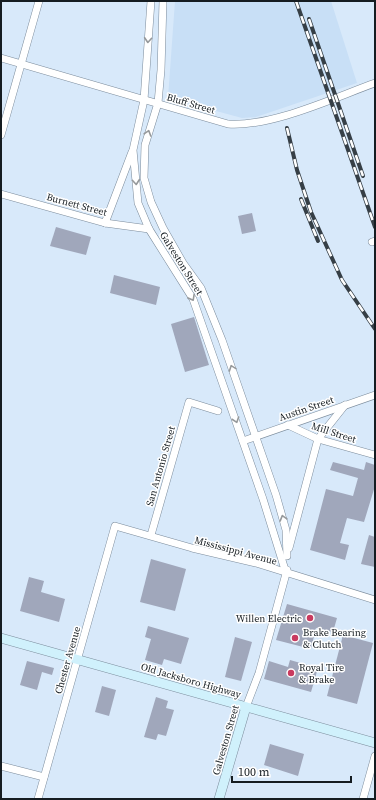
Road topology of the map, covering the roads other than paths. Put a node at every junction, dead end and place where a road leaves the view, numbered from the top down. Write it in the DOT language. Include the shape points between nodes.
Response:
graph roads {
  1 [pos="39,1"];
  2 [pos="151,1"];
  3 [pos="163,1"];
  4 [pos="1,58"];
  5 [pos="21,64"];
  6 [pos="375,83"];
  7 [pos="144,100"];
  8 [pos="158,103"];
  9 [pos="1,136"];
  10 [pos="134,150"];
  11 [pos="1,194"];
  12 [pos="105,223"];
  13 [pos="149,229"];
  14 [pos="375,395"];
  15 [pos="345,405"];
  16 [pos="218,411"];
  17 [pos="288,425"];
  18 [pos="256,436"];
  19 [pos="318,439"];
  20 [pos="243,441"];
  21 [pos="375,455"];
  22 [pos="115,526"];
  23 [pos="151,535"];
  24 [pos="287,556"];
  25 [pos="286,573"];
  26 [pos="375,600"];
  27 [pos="1,638"];
  28 [pos="77,659"];
  29 [pos="246,707"];
  30 [pos="375,743"];
  31 [pos="375,756"];
  32 [pos="1,766"];
  33 [pos="44,778"];
  34 [pos="38,799"];
  35 [pos="219,799"];
  36 [pos="363,799"];
  1 -- 5 [label="street"];
  2 -- 7 [label="street, Galveston Street, one-way"];
  3 -- 8 [label="street, Galveston Street" via="162,70"];
  4 -- 5 [label="street, Bluff Street"];
  5 -- 7 [label="street, Bluff Street"];
  5 -- 9 [label="street"];
  6 -- 8 [label="street, Bluff Street" via="288,114 259,123 241,125 228,124"];
  7 -- 8 [label="street, Bluff Street"];
  7 -- 10 [label="street, Galveston Street"];
  18 -- 8 [label="street, Galveston Street, one-way" via="201,288 183,263 151,202 144,178 145,145"];
  10 -- 12 [label="street"];
  10 -- 13 [label="street, Galveston Street, one-way" via="138,204"];
  11 -- 12 [label="street, Burnett Street"];
  12 -- 13 [label="street, Burnett Street"];
  13 -- 20 [label="street, Galveston Street, one-way" via="193,299"];
  14 -- 15 [label="street, Austin Street"];
  15 -- 17 [label="street, Austin Street"];
  15 -- 19 [label="street, Galveston Street"];
  16 -- 23 [label="street, San Antonio Street" via="189,402"];
  17 -- 18 [label="street, Austin Street"];
  17 -- 19 [label="street, Mill Street"];
  18 -- 20 [label="street, Austin Street"];
  24 -- 18 [label="street, Galveston Street, one-way" via="286,530"];
  19 -- 21 [label="street, Mill Street"];
  19 -- 24 [label="street, Galveston Street"];
  20 -- 25 [label="street, Galveston Street"];
  22 -- 23 [label="street, Mississippi Avenue"];
  22 -- 28 [label="street, Chester Avenue"];
  23 -- 25 [label="street, Mississippi Avenue"];
  24 -- 25 [label="street, Galveston Street"];
  25 -- 26 [label="street, Mississippi Avenue"];
  25 -- 29 [label="street, Galveston Street" via="259,673"];
  27 -- 28 [label="main road, Old Jacksboro Highway"];
  28 -- 29 [label="main road, Old Jacksboro Highway"];
  28 -- 33 [label="street, Chester Avenue"];
  29 -- 30 [label="main road, Old Jacksboro Highway"];
  29 -- 35 [label="main road, Galveston Street"];
  31 -- 36 [label="street"];
  32 -- 33 [label="street"];
  33 -- 34 [label="street, Chester Avenue"];
}
